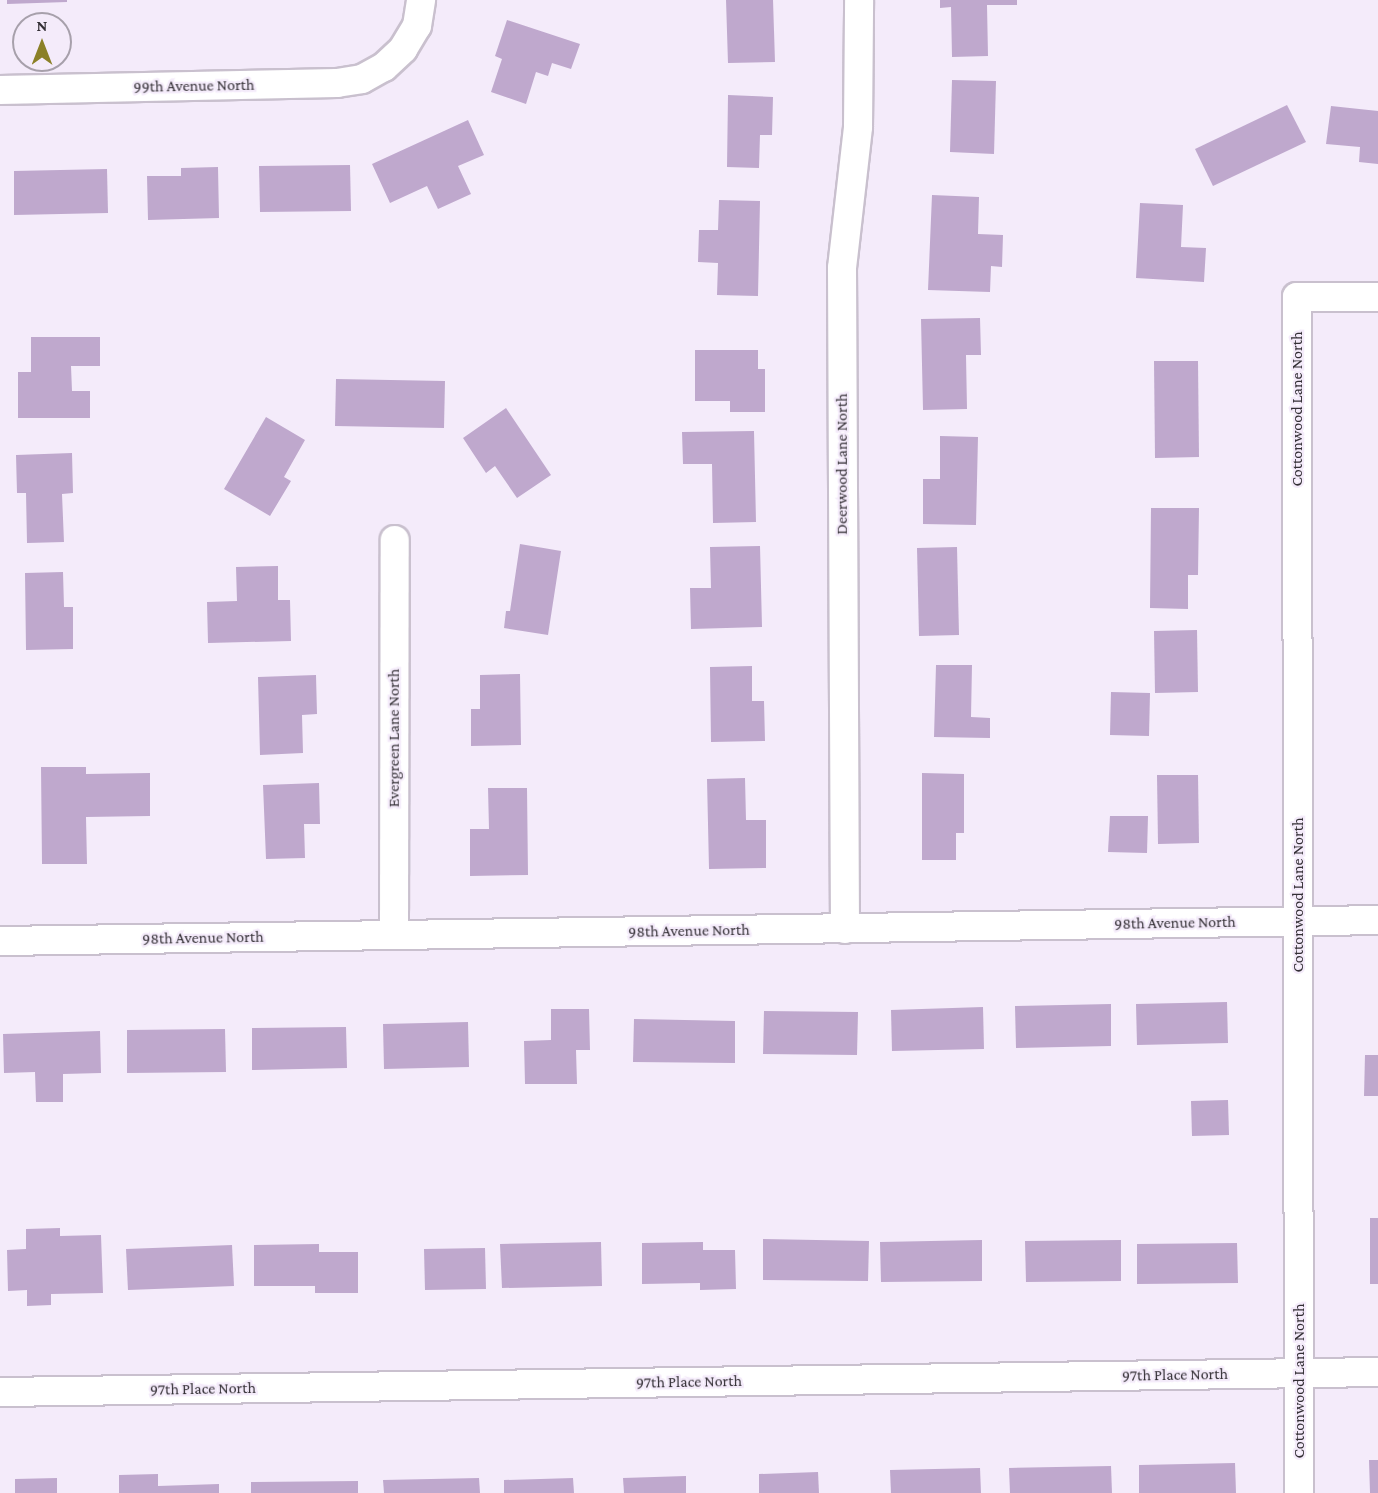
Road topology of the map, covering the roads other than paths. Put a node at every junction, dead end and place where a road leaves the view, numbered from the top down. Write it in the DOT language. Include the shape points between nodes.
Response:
graph roads {
  1 [pos="421,0"];
  2 [pos="859,0"];
  3 [pos="0,90"];
  4 [pos="1378,297"];
  5 [pos="395,540"];
  6 [pos="1378,920"];
  7 [pos="1298,921"];
  8 [pos="845,929"];
  9 [pos="394,935"];
  10 [pos="0,940"];
  11 [pos="1378,1372"];
  12 [pos="1299,1373"];
  13 [pos="0,1392"];
  14 [pos="1299,1493"];
  1 -- 3 [label="street, 99th Avenue North" via="417,26 403,49 384,67 362,78 337,83"];
  2 -- 8 [label="street, Deerwood Lane North" via="858,127 842,268"];
  4 -- 7 [label="street, Cottonwood Lane North" via="1297,297"];
  5 -- 9 [label="street, Evergreen Lane North"];
  6 -- 7 [label="street, 98th Avenue North"];
  7 -- 8 [label="street, 98th Avenue North"];
  7 -- 12 [label="street, Cottonwood Lane North"];
  8 -- 9 [label="street, 98th Avenue North"];
  9 -- 10 [label="street, 98th Avenue North"];
  11 -- 12 [label="street, 97th Place North"];
  12 -- 13 [label="street, 97th Place North"];
  12 -- 14 [label="street, Cottonwood Lane North"];
}
